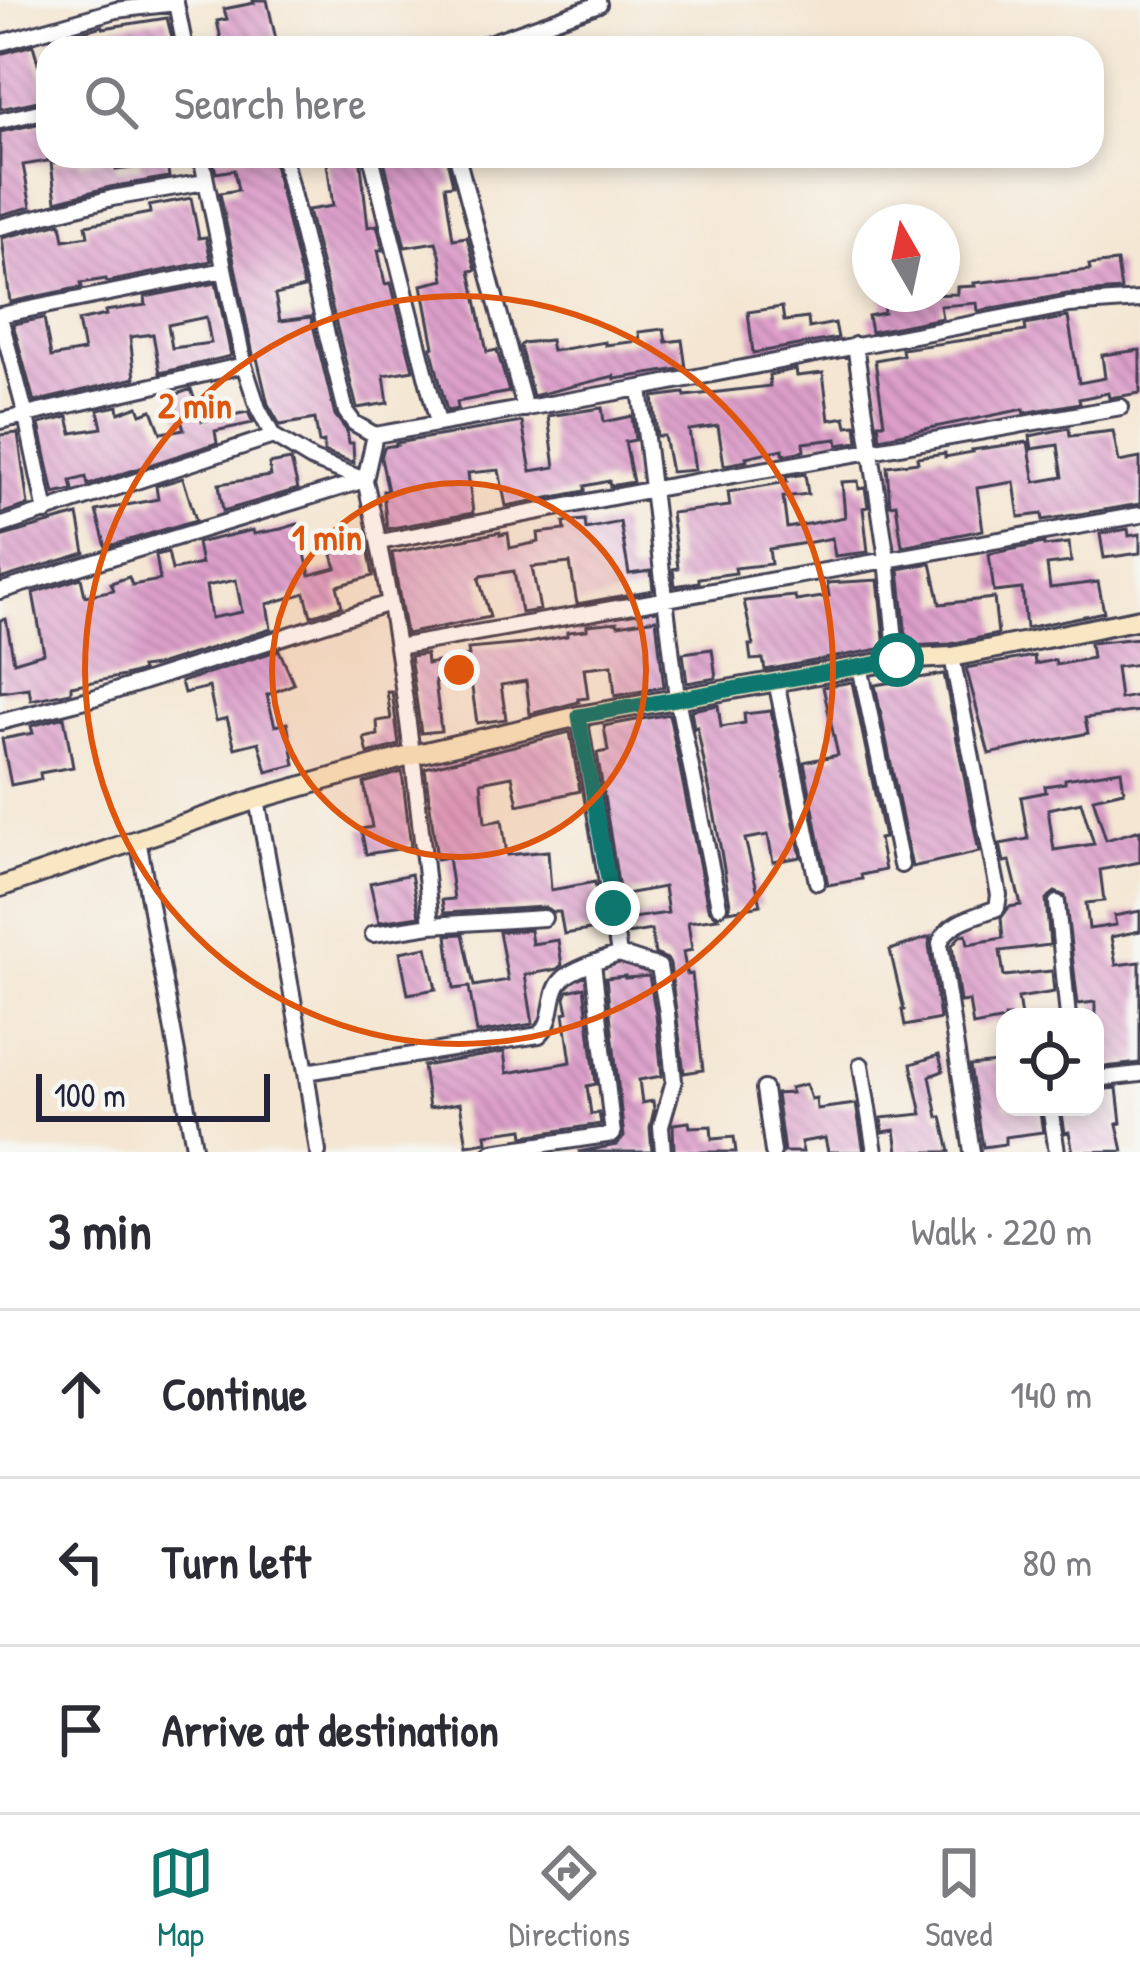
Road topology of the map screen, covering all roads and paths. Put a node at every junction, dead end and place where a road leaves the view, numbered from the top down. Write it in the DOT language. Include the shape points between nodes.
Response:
graph roads {
  1 [pos="597,0"];
  2 [pos="176,2"];
  3 [pos="183,36"];
  4 [pos="509,36"];
  5 [pos="0,44"];
  6 [pos="36,113"];
  7 [pos="0,121"];
  8 [pos="203,168"];
  9 [pos="286,168"];
  10 [pos="374,168"];
  11 [pos="460,168"];
  12 [pos="205,182"];
  13 [pos="0,226"];
  14 [pos="224,270"];
  15 [pos="1140,300"];
  16 [pos="0,316"];
  17 [pos="855,345"];
  18 [pos="244,364"];
  19 [pos="640,388"];
  20 [pos="1121,407"];
  21 [pos="524,409"];
  22 [pos="26,416"];
  23 [pos="0,422"];
  24 [pos="438,423"];
  25 [pos="375,435"];
  26 [pos="273,436"];
  27 [pos="870,451"];
  28 [pos="365,481"];
  29 [pos="654,489"];
  30 [pos="46,512"];
  31 [pos="1140,515"];
  32 [pos="0,526"];
  33 [pos="380,542"];
  34 [pos="887,559"];
  35 [pos="0,591"];
  36 [pos="664,599"];
  37 [pos="389,603"];
  38 [pos="1140,619"];
  39 [pos="397,647"];
  40 [pos="952,657"];
  41 [pos="897,660"];
  42 [pos="860,666"];
  43 [pos="776,681"];
  44 [pos="677,698"];
  45 [pos="579,716"];
  46 [pos="0,722"];
  47 [pos="413,755"];
  48 [pos="257,799"];
  49 [pos="138,839"];
  50 [pos="901,865"];
  51 [pos="817,882"];
  52 [pos="0,886"];
  53 [pos="1057,902"];
  54 [pos="719,906"];
  55 [pos="544,918"];
  56 [pos="431,925"];
  57 [pos="373,934"];
  58 [pos="619,954"];
  59 [pos="593,963"];
  60 [pos="1067,1008"];
  61 [pos="861,1064"];
  62 [pos="306,1072"];
  63 [pos="1140,1074"];
  64 [pos="1104,1078"];
  65 [pos="764,1089"];
  66 [pos="1051,1116"];
  67 [pos="195,1152"];
  68 [pos="318,1152"];
  69 [pos="492,1152"];
  70 [pos="663,1152"];
  71 [pos="773,1152"];
  72 [pos="875,1152"];
  73 [pos="972,1152"];
  74 [pos="1057,1152"];
  1 -- 4 [label="street"];
  2 -- 3 [label="street"];
  2 -- 5 [label="street" via="116,10"];
  6 -- 7 [label="street"];
  8 -- 12 [label="street"];
  9 -- 25 [label="street" via="346,412"];
  10 -- 24 [label="street"];
  11 -- 21 [label="street"];
  12 -- 13 [label="street"];
  12 -- 14 [label="street"];
  14 -- 16 [label="street"];
  14 -- 18 [label="street"];
  15 -- 17 [label="street" via="1069,304"];
  16 -- 22 [label="street"];
  17 -- 19 [label="street"];
  17 -- 27 [label="street"];
  18 -- 22 [label="street"];
  18 -- 26 [label="street"];
  19 -- 21 [label="street"];
  19 -- 29 [label="street"];
  20 -- 27 [label="street"];
  21 -- 24 [label="street"];
  22 -- 23 [label="street"];
  22 -- 30 [label="street"];
  24 -- 25 [label="street"];
  25 -- 28 [label="street"];
  26 -- 28 [label="street"];
  26 -- 30 [label="street"];
  27 -- 29 [label="street"];
  27 -- 34 [label="street"];
  28 -- 33 [label="street"];
  28 -- 35 [label="street"];
  29 -- 33 [label="street"];
  29 -- 36 [label="street"];
  30 -- 32 [label="street"];
  31 -- 34 [label="street"];
  33 -- 37 [label="street"];
  34 -- 36 [label="street"];
  34 -- 41 [label="street"];
  36 -- 39 [label="street"];
  36 -- 44 [label="street"];
  37 -- 39 [label="street"];
  37 -- 46 [label="street"];
  38 -- 40 [label="street"];
  39 -- 47 [label="street"];
  40 -- 41 [label="street"];
  40 -- 73 [label="street" via="999,896 997,908 952,926 940,943"];
  41 -- 42 [label="street"];
  42 -- 43 [label="street"];
  42 -- 50 [label="street"];
  43 -- 44 [label="street"];
  43 -- 51 [label="street"];
  44 -- 45 [label="street"];
  44 -- 54 [label="street"];
  45 -- 47 [label="street"];
  45 -- 58 [label="street"];
  47 -- 48 [label="street"];
  47 -- 56 [label="street"];
  48 -- 49 [label="street"];
  48 -- 62 [label="street"];
  49 -- 52 [label="street"];
  49 -- 67 [label="street"];
  53 -- 60 [label="street"];
  55 -- 56 [label="street"];
  56 -- 57 [label="street"];
  58 -- 59 [label="street"];
  58 -- 70 [label="street" via="659,967 674,1081"];
  59 -- 62 [label="street" via="557,988 539,1035"];
  59 -- 69 [label="street" via="613,1134"];
  61 -- 72 [label="street"];
  62 -- 68 [label="street"];
  63 -- 64 [label="street"];
  65 -- 71 [label="street"];
  66 -- 74 [label="street"];
}
